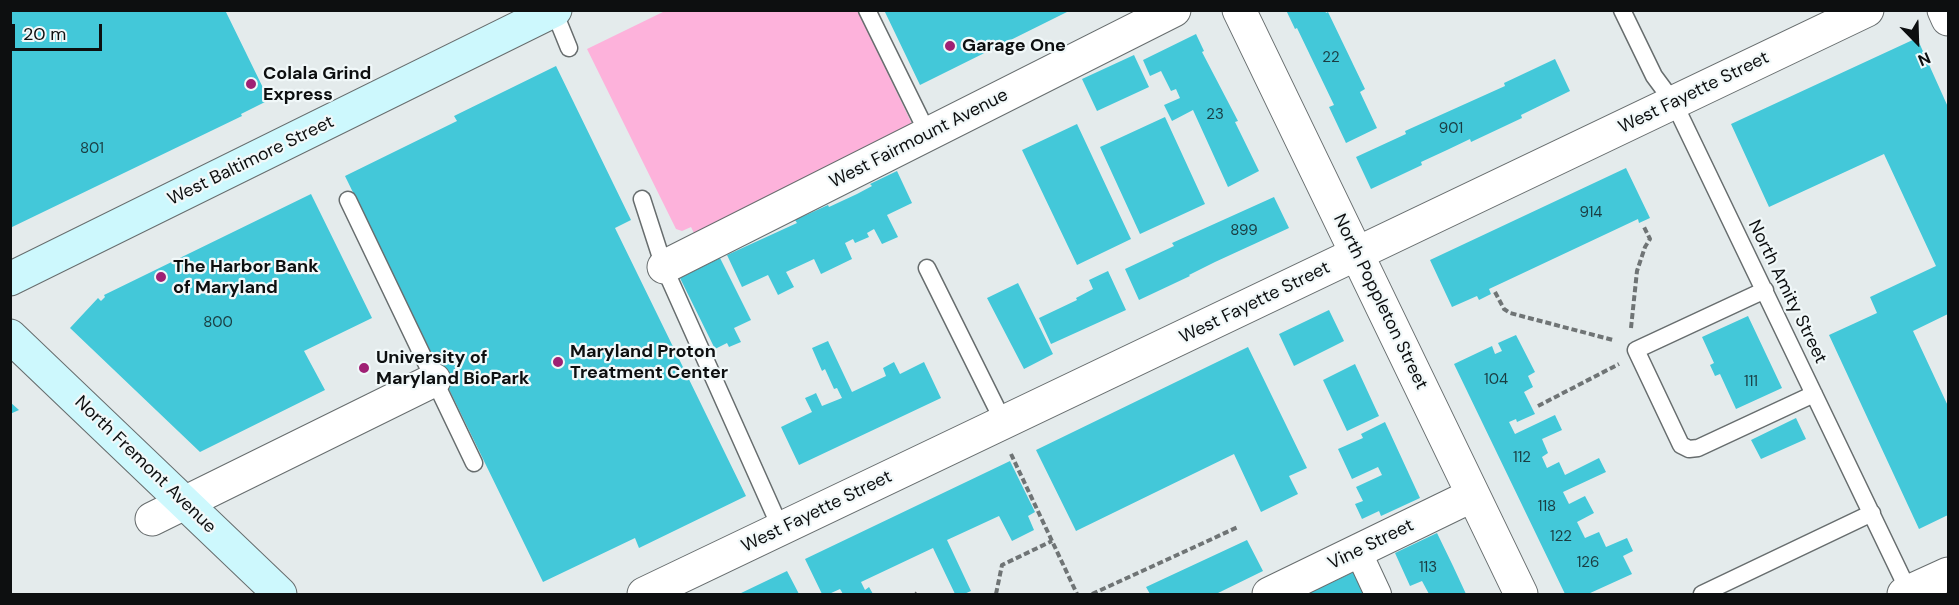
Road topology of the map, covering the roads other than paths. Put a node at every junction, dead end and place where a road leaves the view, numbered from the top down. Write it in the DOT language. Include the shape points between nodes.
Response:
graph roads {
  1 [pos="867,10"];
  2 [pos="1174,10"];
  3 [pos="1239,10"];
  4 [pos="1622,10"];
  5 [pos="1867,10"];
  6 [pos="1944,10"];
  7 [pos="554,11"];
  8 [pos="1948,19"];
  9 [pos="569,48"];
  10 [pos="1674,103"];
  11 [pos="928,134"];
  12 [pos="642,199"];
  13 [pos="348,200"];
  14 [pos="1357,254"];
  15 [pos="664,267"];
  16 [pos="927,268"];
  17 [pos="10,279"];
  18 [pos="1764,290"];
  19 [pos="10,336"];
  20 [pos="434,380"];
  21 [pos="1814,394"];
  22 [pos="1007,437"];
  23 [pos="474,463"];
  24 [pos="1473,495"];
  25 [pos="185,503"];
  26 [pos="1872,513"];
  27 [pos="152,519"];
  28 [pos="781,529"];
  29 [pos="1358,551"];
  30 [pos="1948,574"];
  31 [pos="280,594"];
  32 [pos="644,594"];
  33 [pos="1269,594"];
  34 [pos="1378,594"];
  35 [pos="1521,594"];
  36 [pos="1702,594"];
  37 [pos="1908,594"];
  1 -- 11 [label="lane"];
  2 -- 11 [label="street, West Fairmount Avenue"];
  3 -- 14 [label="street, North Poppleton Street"];
  4 -- 10 [label="lane, North Amity Street" via="1654,76"];
  5 -- 10 [label="street, West Fayette Street"];
  6 -- 8 [label="street"];
  7 -- 9 [label="lane"];
  7 -- 17 [label="main road, West Baltimore Street"];
  10 -- 14 [label="street, West Fayette Street"];
  10 -- 18 [label="lane, North Amity Street"];
  11 -- 15 [label="street, West Fairmount Avenue"];
  12 -- 15 [label="lane"];
  13 -- 20 [label="lane"];
  14 -- 22 [label="street, West Fayette Street"];
  14 -- 24 [label="street, North Poppleton Street"];
  15 -- 28 [label="lane"];
  16 -- 22 [label="lane"];
  18 -- 21 [label="lane, North Amity Street"];
  18 -- 21 [label="lane" via="1629,356 1681,445 1689,449"];
  19 -- 25 [label="main road, North Fremont Avenue"];
  20 -- 23 [label="lane"];
  20 -- 25 [label="street"];
  21 -- 26 [label="lane, North Amity Street"];
  22 -- 28 [label="street, West Fayette Street"];
  24 -- 29 [label="street, Vine Street"];
  24 -- 35 [label="street, North Poppleton Street"];
  25 -- 27 [label="street"];
  25 -- 31 [label="main road, North Fremont Avenue"];
  26 -- 36 [label="lane"];
  26 -- 37 [label="lane, North Amity Street"];
  28 -- 32 [label="street, West Fayette Street"];
  29 -- 33 [label="street, Vine Street"];
  29 -- 34 [label="street"];
  30 -- 37 [label="street"];
}
